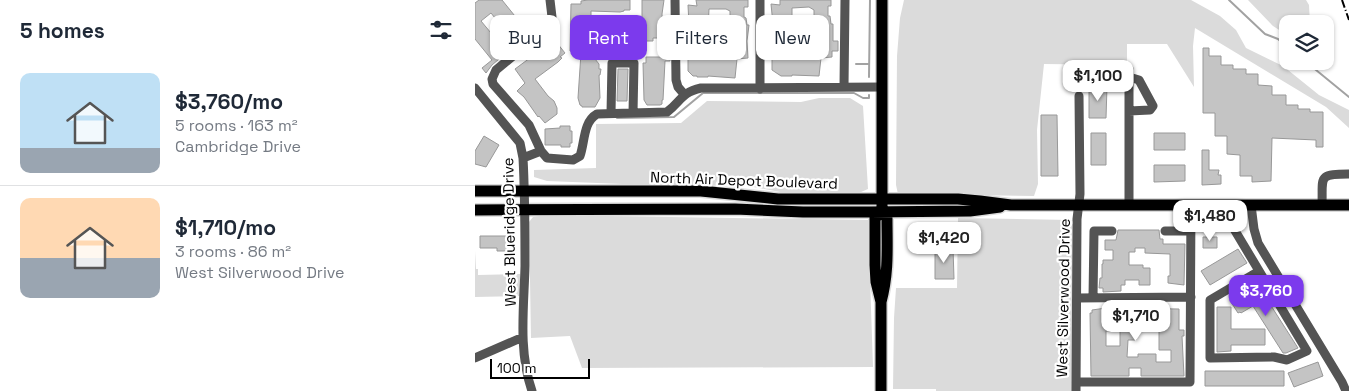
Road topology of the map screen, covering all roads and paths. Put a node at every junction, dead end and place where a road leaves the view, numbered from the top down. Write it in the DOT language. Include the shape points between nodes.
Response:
graph roads {
  1 [pos="549,0"];
  2 [pos="675,0"];
  3 [pos="760,0"];
  4 [pos="845,0"];
  5 [pos="882,0"];
  6 [pos="844,87"];
  7 [pos="882,87"];
  8 [pos="475,88"];
  9 [pos="760,88"];
  10 [pos="684,94"];
  11 [pos="1079,96"];
  12 [pos="1129,112"];
  13 [pos="611,113"];
  14 [pos="633,113"];
  15 [pos="535,136"];
  16 [pos="520,145"];
  17 [pos="541,151"];
  18 [pos="523,158"];
  19 [pos="1348,174"];
  20 [pos="478,191"];
  21 [pos="523,191"];
  22 [pos="701,191"];
  23 [pos="882,198"];
  24 [pos="1011,205"];
  25 [pos="1191,205"];
  26 [pos="1210,205"];
  27 [pos="1251,205"];
  28 [pos="1322,205"];
  29 [pos="1349,205"];
  30 [pos="1078,206"];
  31 [pos="1129,206"];
  32 [pos="701,209"];
  33 [pos="475,210"];
  34 [pos="501,210"];
  35 [pos="523,210"];
  36 [pos="882,212"];
  37 [pos="1112,231"];
  38 [pos="1165,231"];
  39 [pos="1191,231"];
  40 [pos="1259,271"];
  41 [pos="1191,297"];
  42 [pos="1077,298"];
  43 [pos="1093,298"];
  44 [pos="523,337"];
  45 [pos="475,358"];
  46 [pos="1076,387"];
  47 [pos="532,391"];
  48 [pos="881,391"];
  49 [pos="1346,391"];
  1 -- 15 [label="street" via="552,17 548,27 496,70 492,79"];
  2 -- 10 [label="street" via="676,80"];
  3 -- 9 [label="street"];
  4 -- 6 [label="street"];
  5 -- 7 [label="main road"];
  6 -- 7 [label="street"];
  6 -- 9 [label="street"];
  7 -- 23 [label="main road"];
  8 -- 16 [label="street, West Blueridge Drive"];
  9 -- 10 [label="street" via="701,88"];
  10 -- 14 [label="street" via="667,112"];
  11 -- 30 [label="street, West Silverwood Drive"];
  12 -- 12 [label="street" via="1129,73 1139,80 1153,106 1150,110"];
  12 -- 31 [label="street"];
  13 -- 14 [label="street"];
  13 -- 14 [label="street" via="612,64 634,63"];
  13 -- 17 [label="street" via="591,117 580,156 573,160 547,158"];
  15 -- 16 [label="street"];
  15 -- 17 [label="street"];
  16 -- 18 [label="street, West Blueridge Drive"];
  17 -- 18 [label="street"];
  18 -- 21 [label="street, West Blueridge Drive"];
  19 -- 28 [label="street" via="1325,177"];
  20 -- 21 [label="main road, North Air Depot Boulevard"];
  20 -- 34 [label="main road"];
  21 -- 22 [label="main road, North Air Depot Boulevard"];
  21 -- 35 [label="street, West Blueridge Drive"];
  22 -- 23 [label="main road, North Air Depot Boulevard" via="778,199"];
  22 -- 32 [label="main road"];
  23 -- 24 [label="main road, North Air Depot Boulevard" via="980,200"];
  23 -- 36 [label="main road"];
  24 -- 30 [label="main road, North Air Depot Boulevard"];
  24 -- 36 [label="main road, North Air Depot Boulevard" via="975,210"];
  25 -- 26 [label="main road, North Air Depot Boulevard"];
  25 -- 31 [label="main road, North Air Depot Boulevard"];
  25 -- 39 [label="street"];
  26 -- 27 [label="main road, North Air Depot Boulevard"];
  26 -- 40 [label="street" via="1210,224 1231,224"];
  27 -- 28 [label="main road, North Air Depot Boulevard"];
  27 -- 49 [label="street" via="1258,243"];
  28 -- 29 [label="main road, North Air Depot Boulevard"];
  30 -- 31 [label="main road, North Air Depot Boulevard"];
  30 -- 42 [label="street, West Silverwood Drive"];
  32 -- 35 [label="main road, North Air Depot Boulevard"];
  32 -- 36 [label="main road, North Air Depot Boulevard"];
  33 -- 34 [label="main road, North Air Depot Boulevard"];
  34 -- 35 [label="main road, North Air Depot Boulevard"];
  35 -- 44 [label="street, West Blueridge Drive"];
  36 -- 48 [label="main road" via="875,218 875,265 881,302"];
  37 -- 43 [label="street" via="1094,231"];
  38 -- 39 [label="street"];
  39 -- 41 [label="street"];
  40 -- 40 [label="street" via="1307,351 1287,360 1274,357 1210,358 1210,300"];
  41 -- 43 [label="street"];
  41 -- 46 [label="street" via="1190,382"];
  42 -- 43 [label="street"];
  42 -- 46 [label="street, West Silverwood Drive"];
  44 -- 45 [label="street"];
  44 -- 47 [label="street, West Blueridge Drive" via="526,375"];
}
